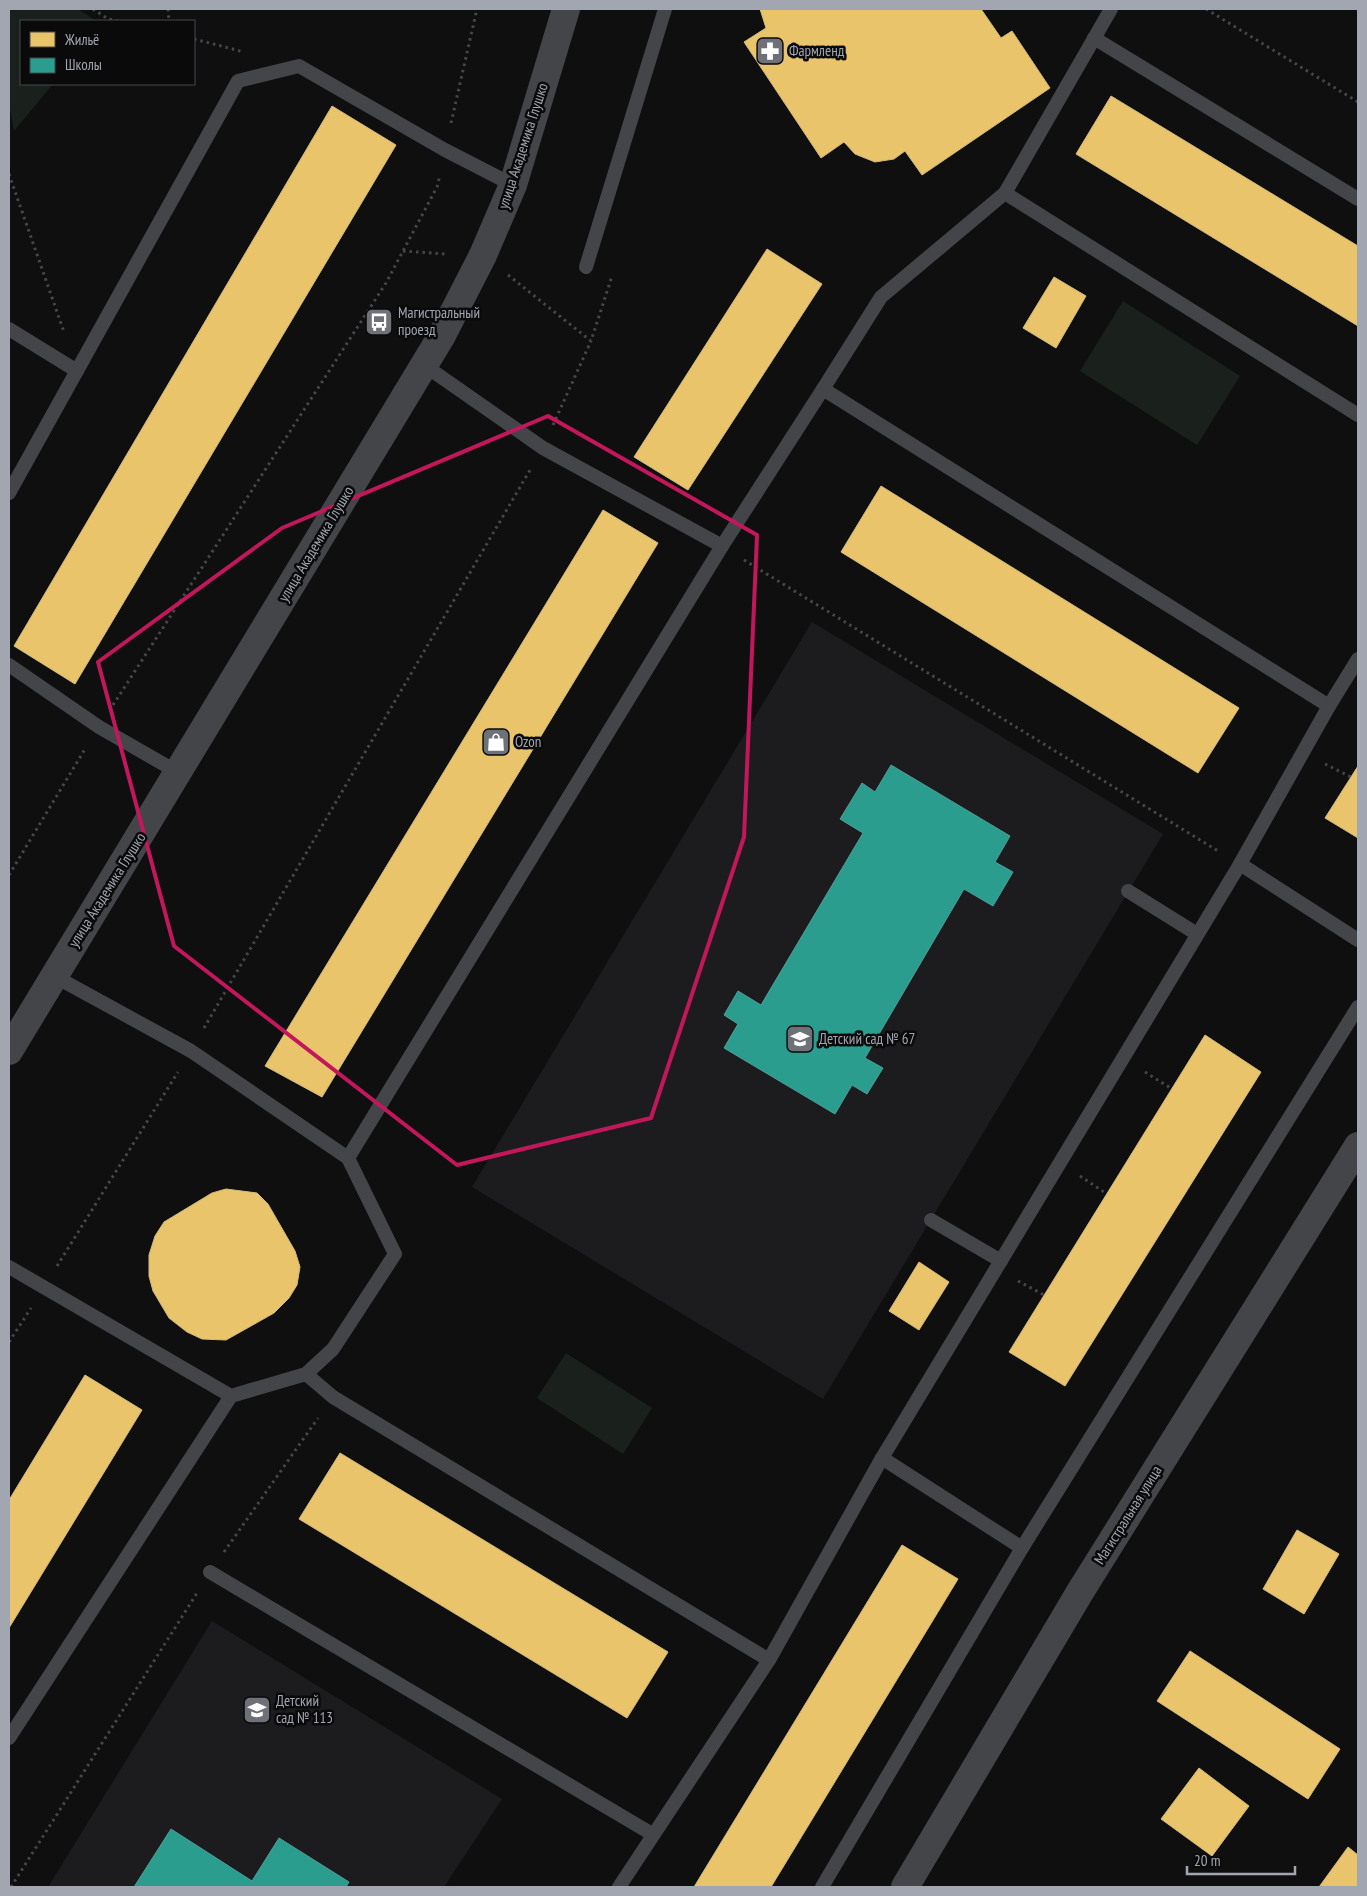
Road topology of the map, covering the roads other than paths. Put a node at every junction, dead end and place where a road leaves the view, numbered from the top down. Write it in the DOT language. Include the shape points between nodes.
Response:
graph roads {
  1 [pos="566,9"];
  2 [pos="665,9"];
  3 [pos="1111,9"];
  4 [pos="1094,38"];
  5 [pos="513,185"];
  6 [pos="1005,193"];
  7 [pos="1358,199"];
  8 [pos="586,267"];
  9 [pos="9,329"];
  10 [pos="424,365"];
  11 [pos="77,371"];
  12 [pos="823,389"];
  13 [pos="1358,415"];
  14 [pos="9,493"];
  15 [pos="722,546"];
  16 [pos="1358,659"];
  17 [pos="9,665"];
  18 [pos="1328,706"];
  19 [pos="179,773"];
  20 [pos="1240,864"];
  21 [pos="1128,892"];
  22 [pos="1198,934"];
  23 [pos="1358,940"];
  24 [pos="54,976"];
  25 [pos="1358,1007"];
  26 [pos="9,1051"];
  27 [pos="1358,1146"];
  28 [pos="348,1158"];
  29 [pos="931,1220"];
  30 [pos="1001,1261"];
  31 [pos="9,1267"];
  32 [pos="306,1374"];
  33 [pos="231,1396"];
  34 [pos="882,1458"];
  35 [pos="1022,1548"];
  36 [pos="210,1572"];
  37 [pos="770,1660"];
  38 [pos="9,1738"];
  39 [pos="652,1834"];
  40 [pos="619,1887"];
  41 [pos="822,1887"];
  42 [pos="905,1887"];
  1 -- 5 [label="street, улица Академика Глушко"];
  2 -- 8 [label="lane"];
  3 -- 4 [label="lane"];
  4 -- 6 [label="lane"];
  4 -- 7 [label="lane"];
  5 -- 10 [label="street, улица Академика Глушко" via="482,255"];
  5 -- 11 [label="lane" via="298,66 238,81"];
  6 -- 12 [label="lane" via="881,297"];
  6 -- 13 [label="lane"];
  9 -- 11 [label="lane"];
  10 -- 15 [label="lane" via="543,448"];
  10 -- 19 [label="street, улица Академика Глушко"];
  11 -- 14 [label="lane"];
  12 -- 15 [label="lane"];
  12 -- 18 [label="lane"];
  15 -- 28 [label="lane"];
  16 -- 18 [label="lane"];
  17 -- 19 [label="lane" via="99,727"];
  18 -- 20 [label="lane"];
  19 -- 24 [label="street, улица Академика Глушко"];
  20 -- 22 [label="lane"];
  20 -- 23 [label="lane"];
  21 -- 22 [label="lane"];
  22 -- 30 [label="lane"];
  24 -- 26 [label="street, улица Академика Глушко"];
  24 -- 28 [label="lane" via="191,1051"];
  25 -- 35 [label="lane"];
  27 -- 42 [label="street, Магистральная улица" via="1080,1592"];
  28 -- 32 [label="lane" via="395,1254 333,1349"];
  29 -- 30 [label="lane"];
  30 -- 34 [label="lane"];
  31 -- 33 [label="lane"];
  32 -- 33 [label="lane"];
  32 -- 37 [label="lane" via="333,1397"];
  33 -- 38 [label="lane"];
  34 -- 35 [label="lane"];
  34 -- 37 [label="lane"];
  35 -- 41 [label="lane"];
  36 -- 39 [label="lane"];
  37 -- 39 [label="lane"];
  39 -- 40 [label="lane"];
}
